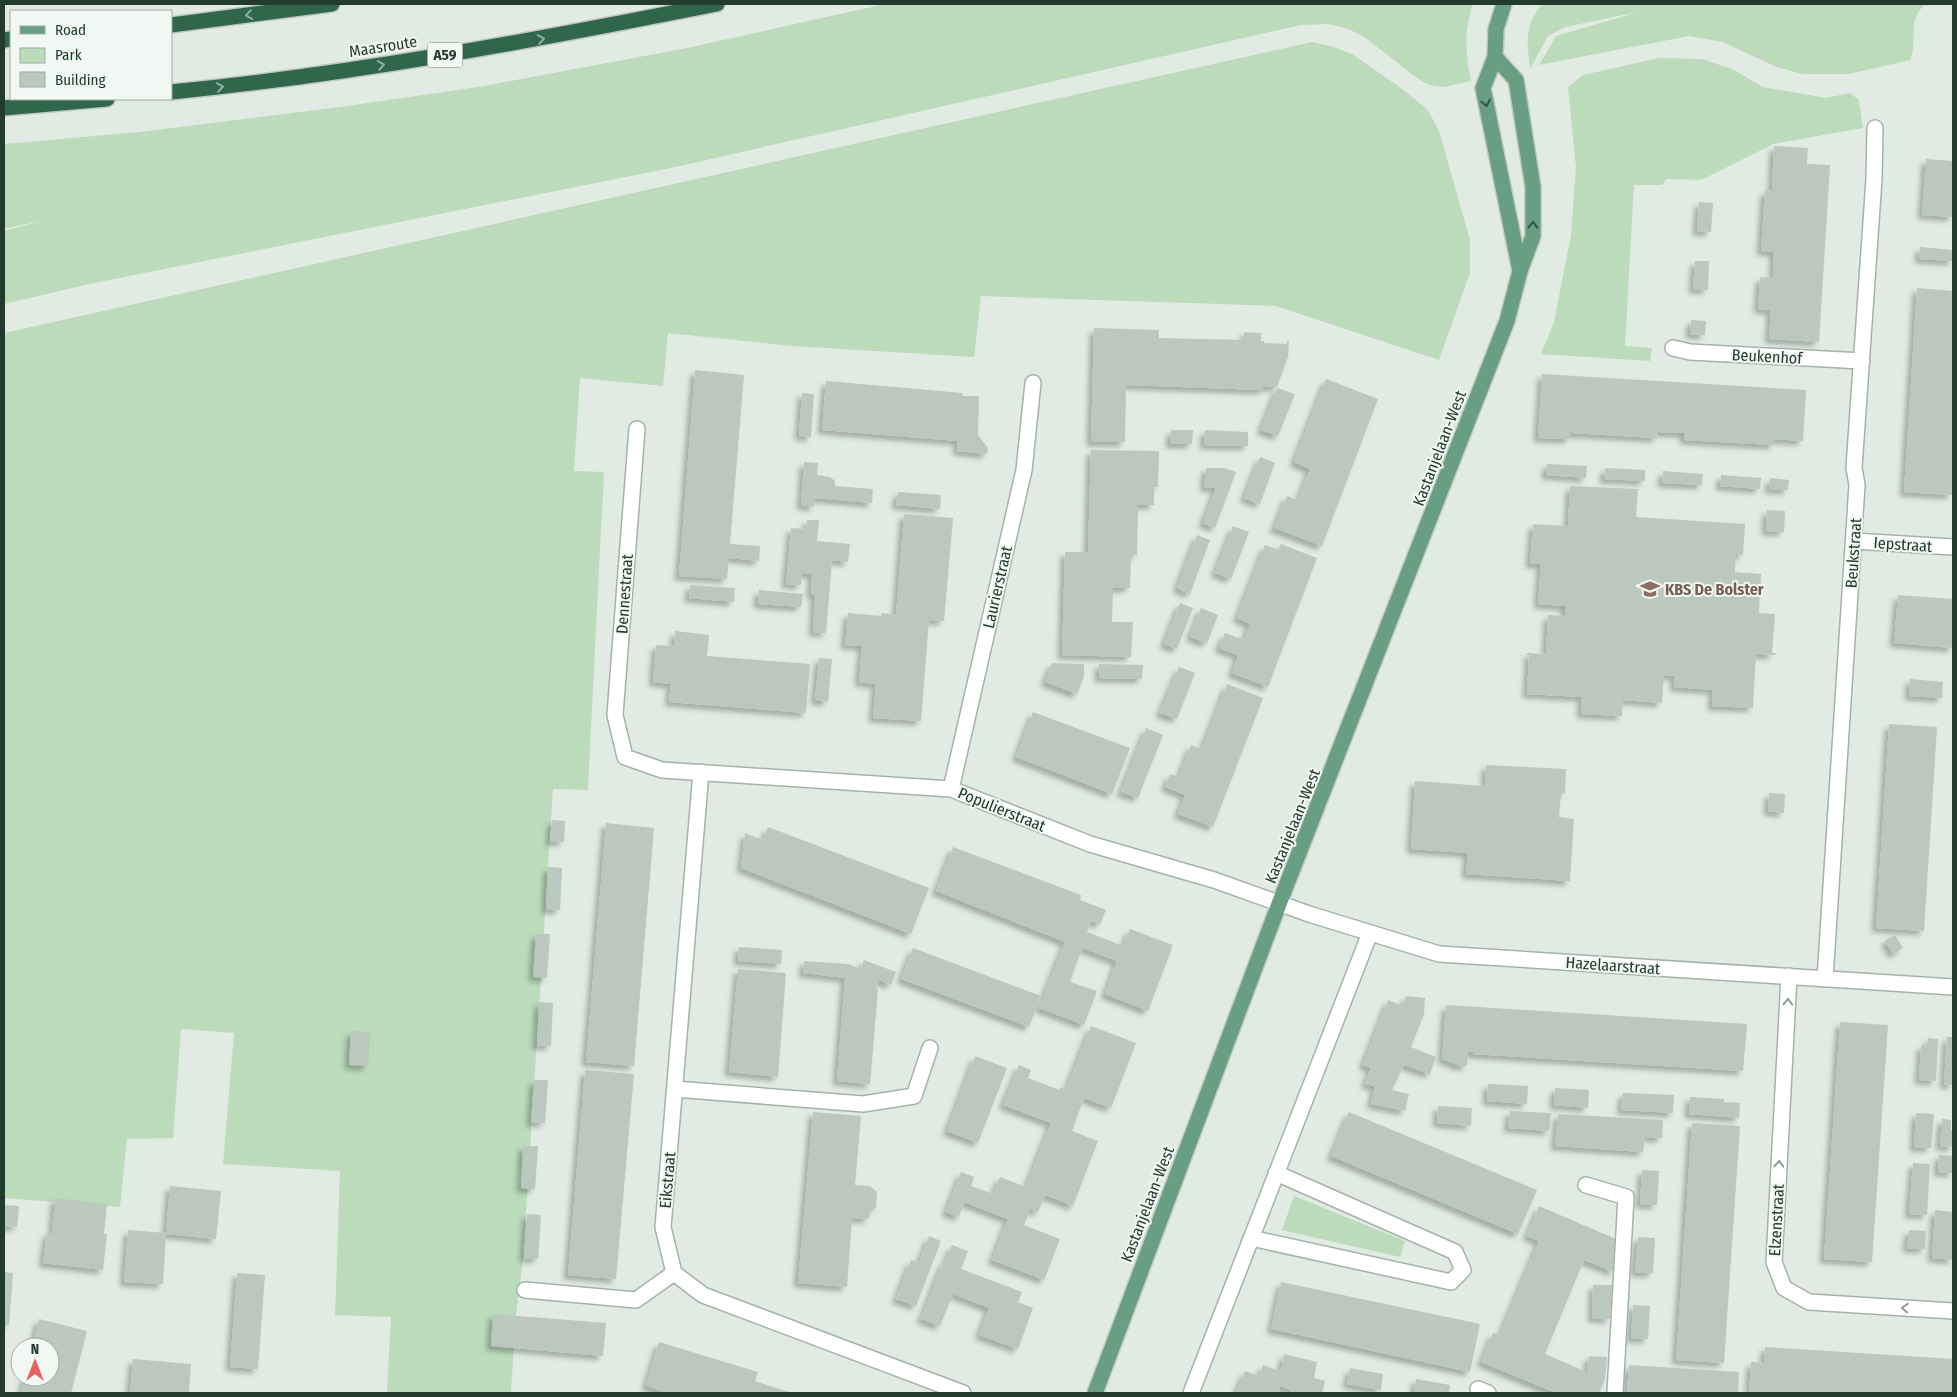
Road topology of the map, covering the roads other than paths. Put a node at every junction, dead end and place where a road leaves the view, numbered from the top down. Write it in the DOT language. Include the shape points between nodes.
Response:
graph roads {
  1 [pos="332,4"];
  2 [pos="717,4"];
  3 [pos="1504,4"];
  4 [pos="172,25"];
  5 [pos="1495,57"];
  6 [pos="172,92"];
  7 [pos="96,100"];
  8 [pos="4,108"];
  9 [pos="1875,128"];
  10 [pos="1520,271"];
  11 [pos="1673,348"];
  12 [pos="1862,362"];
  13 [pos="1033,383"];
  14 [pos="637,429"];
  15 [pos="1854,541"];
  16 [pos="1953,547"];
  17 [pos="625,757"];
  18 [pos="701,772"];
  19 [pos="950,789"];
  20 [pos="1280,904"];
  21 [pos="1370,933"];
  22 [pos="1789,976"];
  23 [pos="1825,979"];
  24 [pos="1953,987"];
  25 [pos="930,1048"];
  26 [pos="675,1089"];
  27 [pos="1276,1173"];
  28 [pos="1586,1185"];
  29 [pos="1251,1238"];
  30 [pos="674,1273"];
  31 [pos="526,1290"];
  32 [pos="1953,1311"];
  33 [pos="963,1393"];
  34 [pos="1095,1393"];
  35 [pos="1190,1393"];
  36 [pos="1615,1393"];
  1 -- 4 [label="highway, one-way"];
  6 -- 2 [label="highway, Maasroute / A59, one-way" via="517,44"];
  3 -- 5 [label="main road" via="1496,29"];
  5 -- 10 [label="main road, Kastanjelaan-West, one-way" via="1483,88"];
  10 -- 5 [label="main road, Kastanjelaan-West, one-way" via="1533,236 1533,187 1516,80"];
  7 -- 8 [label="highway"];
  9 -- 12 [label="street, Beukstraat"];
  10 -- 20 [label="main road, Kastanjelaan-West" via="1503,331"];
  11 -- 12 [label="street, Beukenhof" via="1690,352"];
  12 -- 15 [label="street, Beukstraat" via="1854,468 1857,485"];
  13 -- 19 [label="street, Laurierstraat" via="1024,470"];
  14 -- 17 [label="street, Dennestraat" via="615,715"];
  15 -- 16 [label="street, Iepstraat"];
  15 -- 23 [label="street, Beukstraat"];
  17 -- 18 [label="street, Populierstraat" via="662,770"];
  18 -- 19 [label="street, Populierstraat"];
  18 -- 26 [label="street, Eikstraat"];
  19 -- 20 [label="street, Populierstraat" via="1090,844 1214,880"];
  20 -- 21 [label="street, Hazelaarstraat"];
  20 -- 34 [label="main road, Kastanjelaan-West"];
  21 -- 22 [label="street, Hazelaarstraat" via="1439,954"];
  21 -- 27 [label="street"];
  22 -- 23 [label="street, Hazelaarstraat"];
  32 -- 22 [label="street, Elzenstraat, one-way" via="1809,1302 1784,1288 1774,1262"];
  23 -- 24 [label="street, Hazelaarstraat"];
  25 -- 26 [label="street" via="914,1096 862,1104"];
  26 -- 30 [label="street, Eikstraat" via="663,1227"];
  27 -- 29 [label="street"];
  27 -- 29 [label="street" via="1455,1252 1462,1270 1451,1282"];
  28 -- 36 [label="street" via="1626,1197"];
  29 -- 35 [label="street"];
  30 -- 31 [label="street" via="636,1300"];
  30 -- 33 [label="street" via="703,1295"];
}
